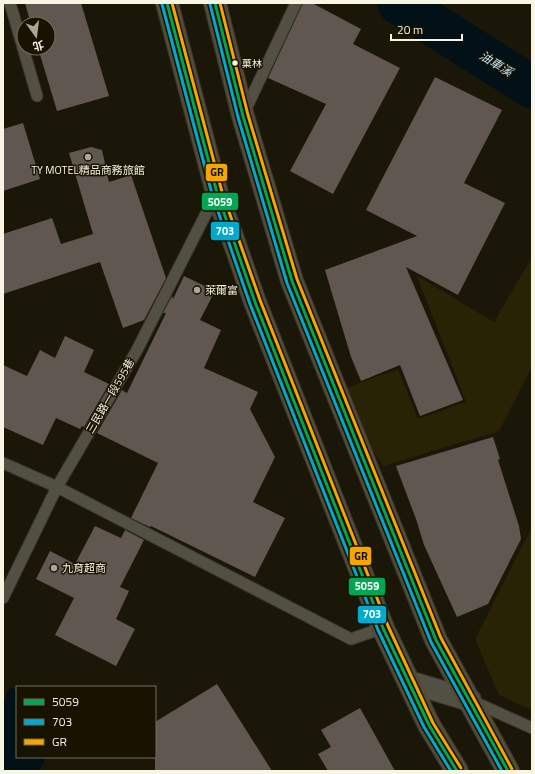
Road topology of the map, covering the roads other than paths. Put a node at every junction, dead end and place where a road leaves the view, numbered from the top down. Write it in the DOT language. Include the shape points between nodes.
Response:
graph roads {
  1 [pos="10,3"];
  2 [pos="167,3"];
  3 [pos="215,3"];
  4 [pos="296,3"];
  5 [pos="37,96"];
  6 [pos="243,116"];
  7 [pos="217,193"];
  8 [pos="3,463"];
  9 [pos="57,487"];
  10 [pos="3,598"];
  11 [pos="383,628"];
  12 [pos="409,682"];
  13 [pos="470,700"];
  14 [pos="532,728"];
  15 [pos="457,771"];
  16 [pos="508,771"];
  1 -- 5 [label="lane"];
  2 -- 7 [label="main road"];
  3 -- 6 [label="main road"];
  4 -- 6 [label="lane"];
  6 -- 13 [label="main road" via="292,281 436,640"];
  7 -- 9 [label="lane, 三民路一段595巷" via="137,350"];
  7 -- 11 [label="main road" via="256,302"];
  8 -- 9 [label="lane"];
  9 -- 10 [label="lane, 三民路一段595巷"];
  9 -- 11 [label="lane" via="351,639"];
  11 -- 12 [label="main road"];
  12 -- 13 [label="street"];
  12 -- 15 [label="main road" via="429,725"];
  13 -- 14 [label="lane"];
  13 -- 16 [label="main road"];
}
